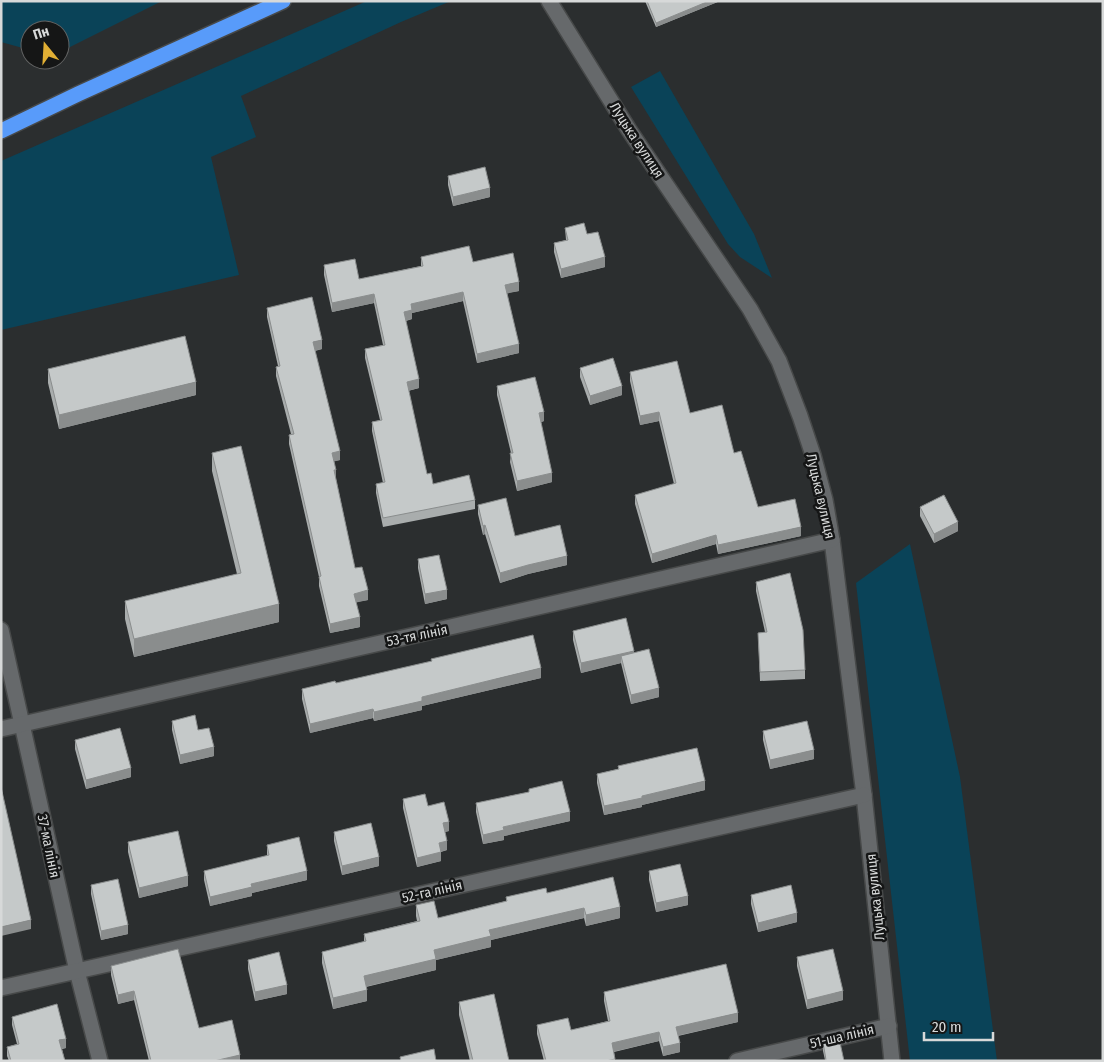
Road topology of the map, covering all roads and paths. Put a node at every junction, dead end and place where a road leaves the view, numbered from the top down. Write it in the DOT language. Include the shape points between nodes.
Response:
graph roads {
  1 [pos="283,1"];
  2 [pos="548,1"];
  3 [pos="1,131"];
  4 [pos="832,540"];
  5 [pos="1,630"];
  6 [pos="23,724"];
  7 [pos="1,730"];
  8 [pos="864,795"];
  9 [pos="77,971"];
  10 [pos="1,988"];
  11 [pos="889,1026"];
  12 [pos="100,1061"];
  13 [pos="737,1061"];
  14 [pos="892,1061"];
  1 -- 3 [label="highway"];
  2 -- 4 [label="street, Луцька вулиця" via="629,130 750,309 779,362 813,455"];
  4 -- 6 [label="street, 53-тя лінія"];
  4 -- 8 [label="street, Луцька вулиця"];
  5 -- 6 [label="street, 37-ма лінія"];
  6 -- 7 [label="street, 53-тя лінія"];
  6 -- 9 [label="street, 37-ма лінія"];
  8 -- 9 [label="street, 52-га лінія"];
  8 -- 11 [label="street, Луцька вулиця"];
  9 -- 10 [label="street, 52-га лінія"];
  9 -- 12 [label="street, 37-ма лінія"];
  11 -- 13 [label="street, 51-ша лінія"];
  11 -- 14 [label="street, Луцька вулиця"];
}
